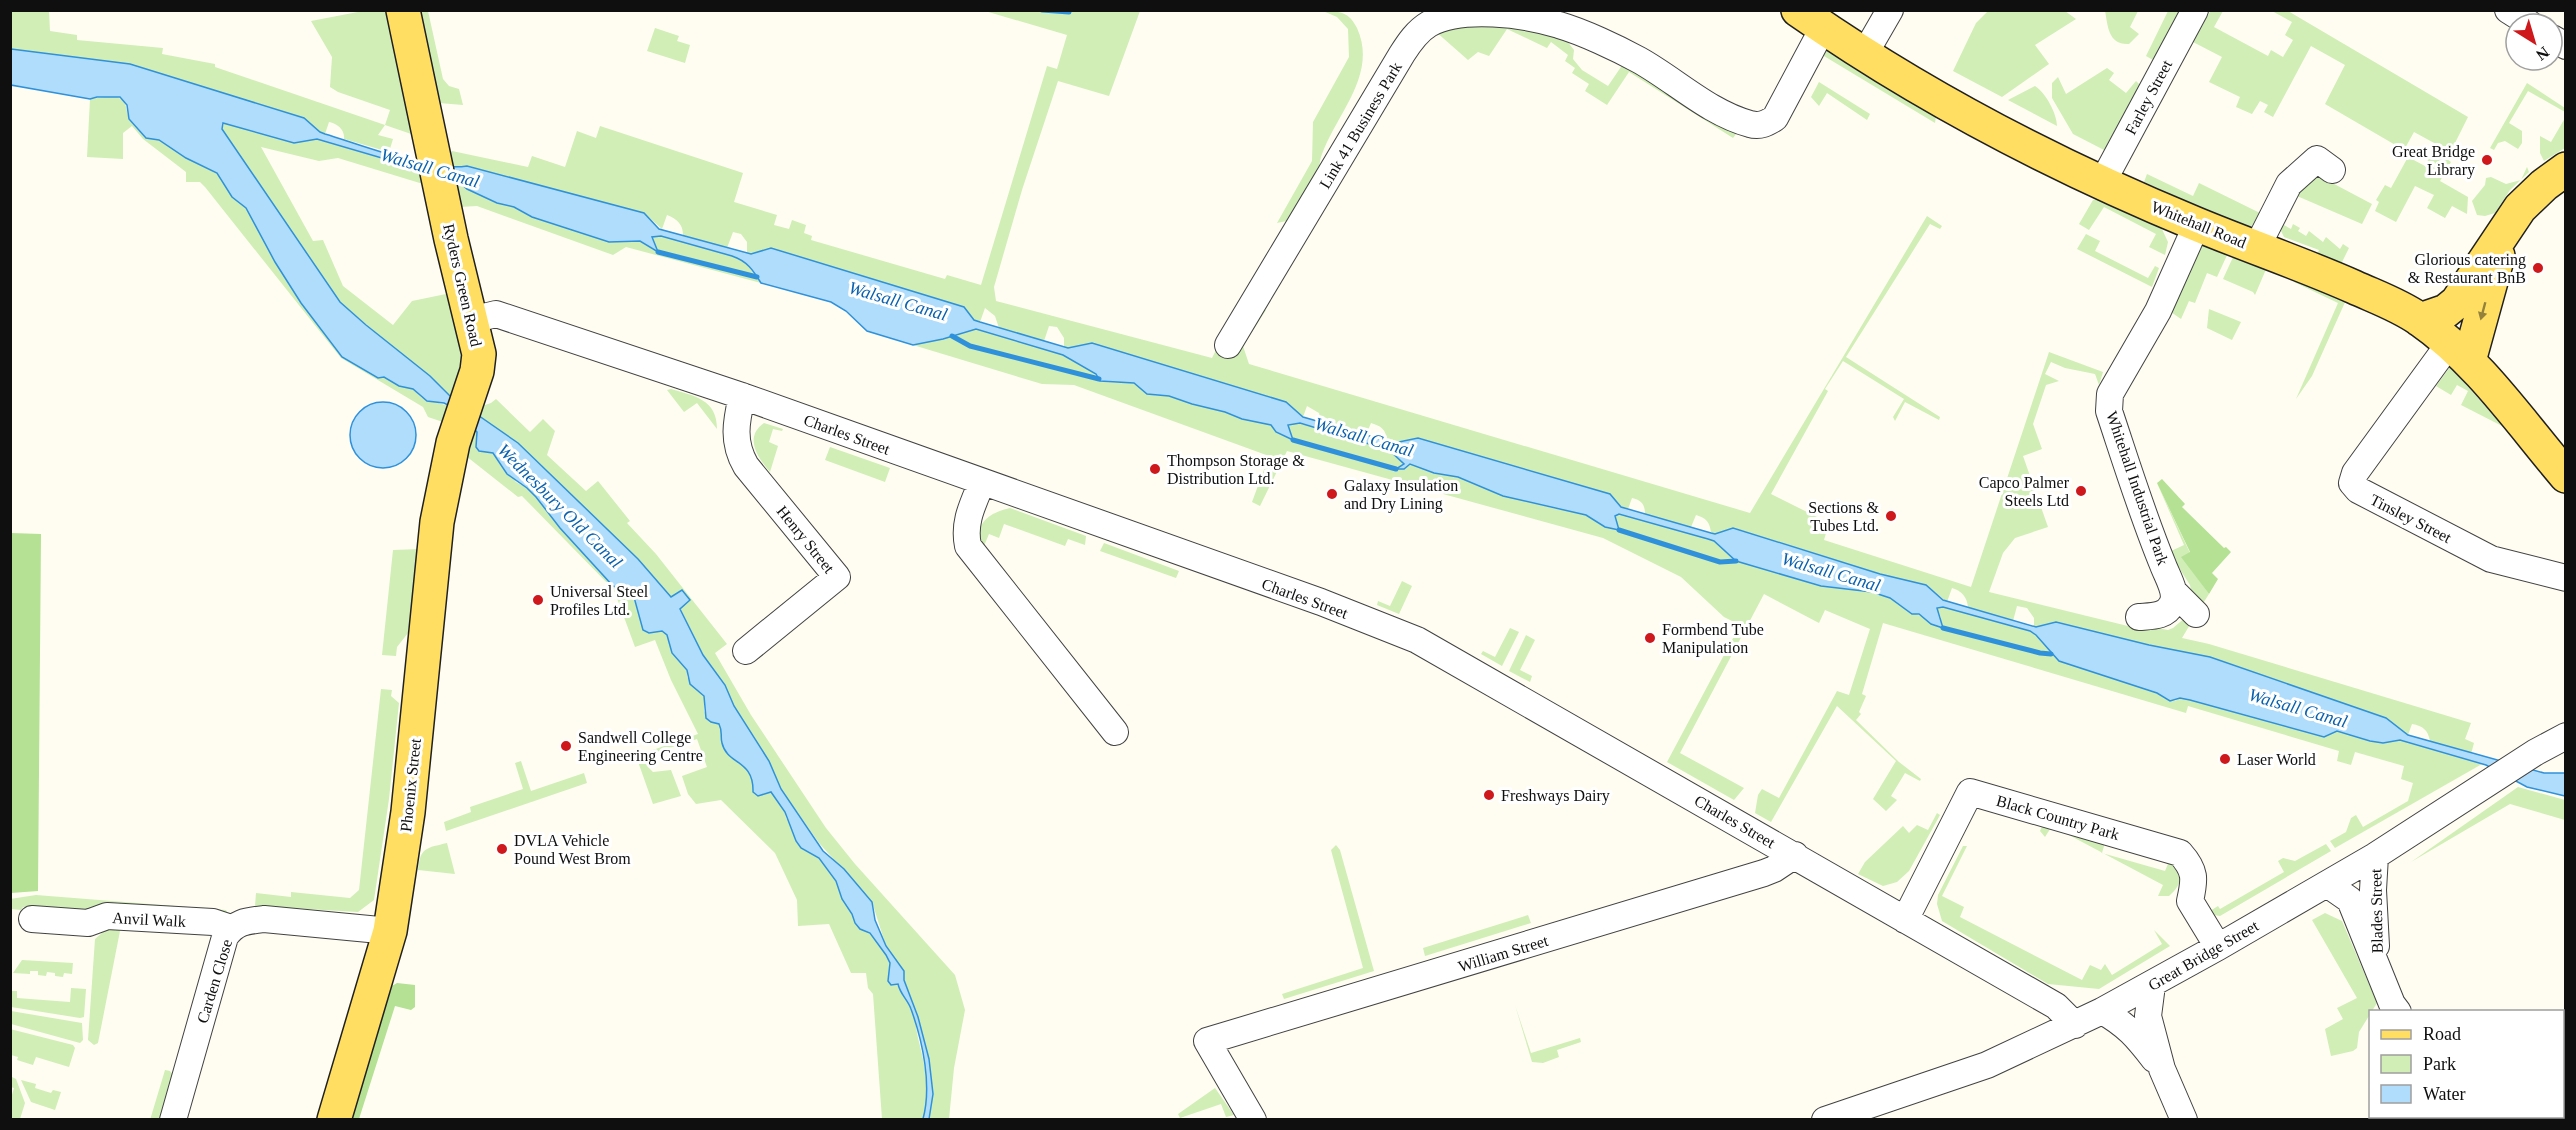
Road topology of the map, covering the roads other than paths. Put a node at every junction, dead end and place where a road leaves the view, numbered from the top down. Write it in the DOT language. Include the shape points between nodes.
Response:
graph roads {
  1 [pos="403,10"];
  2 [pos="1890,10"];
  3 [pos="2195,10"];
  4 [pos="1564,18"];
  5 [pos="1811,19"];
  6 [pos="1864,55"];
  7 [pos="2565,169"];
  8 [pos="2332,170"];
  9 [pos="2102,183"];
  10 [pos="2197,224"];
  11 [pos="2504,234"];
  12 [pos="2257,247"];
  13 [pos="471,320"];
  14 [pos="2420,320"];
  15 [pos="1228,345"];
  16 [pos="2459,353"];
  17 [pos="742,396"];
  18 [pos="453,443"];
  19 [pos="2565,476"];
  20 [pos="982,482"];
  21 [pos="2565,578"];
  22 [pos="2174,592"];
  23 [pos="2196,614"];
  24 [pos="2139,617"];
  25 [pos="746,651"];
  26 [pos="1115,732"];
  27 [pos="2556,740"];
  28 [pos="1795,855"];
  29 [pos="2375,856"];
  30 [pos="2326,884"];
  31 [pos="32,919"];
  32 [pos="1905,920"];
  33 [pos="231,928"];
  34 [pos="390,931"];
  35 [pos="2218,947"];
  36 [pos="2377,965"];
  37 [pos="2152,985"];
  38 [pos="2397,1010"];
  39 [pos="2102,1011"];
  40 [pos="2075,1025"];
  41 [pos="2162,1069"];
  42 [pos="173,1119"];
  43 [pos="334,1119"];
  44 [pos="1253,1119"];
  45 [pos="1825,1119"];
  46 [pos="2184,1119"];
  1 -- 13 [label="main road, Ryders Green Road"];
  2 -- 6 [label="street"];
  3 -- 9 [label="street, Farley Street"];
  4 -- 5 [label="street, Link 41 Business Park" via="1726,115 1751,125 1762,125 1775,118"];
  4 -- 15 [label="street, Link 41 Business Park" via="1474,14 1445,17 1415,36"];
  5 -- 6 [label="main road, Whitehall Road"];
  6 -- 9 [label="main road, Whitehall Road" via="1971,116"];
  7 -- 11 [label="main road" via="2520,208"];
  8 -- 12 [label="street" via="2317,159 2289,184"];
  9 -- 10 [label="main road, Whitehall Road"];
  10 -- 12 [label="main road, Whitehall Road"];
  10 -- 22 [label="street, Whitehall Industrial Park" via="2158,311 2110,394 2109,411"];
  11 -- 14 [label="main road" via="2457,302 2446,311"];
  11 -- 16 [label="main road, one-way"];
  12 -- 14 [label="main road, Whitehall Road" via="2371,294"];
  13 -- 17 [label="street, Charles Street" via="496,314"];
  13 -- 18 [label="main road, Ryders Green Road" via="479,354 477,371"];
  14 -- 16 [label="main road, Whitehall Road"];
  16 -- 19 [label="main road, Whitehall Road"];
  16 -- 21 [label="street, Tinsley Street" via="2355,473 2352,483 2358,490 2491,559"];
  17 -- 20 [label="street, Charles Street"];
  17 -- 25 [label="street, Henry Street" via="736,431 740,454 837,577"];
  18 -- 34 [label="main road, Phoenix Street" via="437,522 408,812"];
  20 -- 26 [label="street" via="967,518 968,546"];
  20 -- 28 [label="street, Charles Street" via="1417,640"];
  22 -- 23 [label="street, Whitehall Industrial Park"];
  22 -- 24 [label="street" via="2173,604 2166,612"];
  27 -- 29 [label="street, Great Bridge Street"];
  28 -- 32 [label="street, Charles Street"];
  28 -- 44 [label="street, William Street" via="1764,873 1207,1041"];
  29 -- 30 [label="street, Great Bridge Street"];
  29 -- 36 [label="street, Blades Street"];
  30 -- 35 [label="street, Great Bridge Street"];
  30 -- 36 [label="street, Blades Street" via="2350,900"];
  31 -- 33 [label="street, Anvil Walk" via="88,923 106,916 213,922"];
  32 -- 35 [label="street, Black Country Park" via="1970,792 2180,854 2195,879 2190,901"];
  32 -- 40 [label="street, Charles Street" via="2056,1006"];
  33 -- 34 [label="street, Carden Close" via="243,921 264,919"];
  33 -- 42 [label="street, Carden Close" via="225,937"];
  34 -- 43 [label="main road, Phoenix Street"];
  35 -- 37 [label="street, Great Bridge Street"];
  36 -- 38 [label="street, Blades Street"];
  37 -- 39 [label="street, Great Bridge Street"];
  37 -- 41 [label="street" via="2148,1016"];
  39 -- 40 [label="street, Great Bridge Street"];
  39 -- 41 [label="street" via="2136,1034"];
  40 -- 45 [label="street, Great Bridge Street" via="1987,1065"];
  41 -- 46 [label="street"];
}
